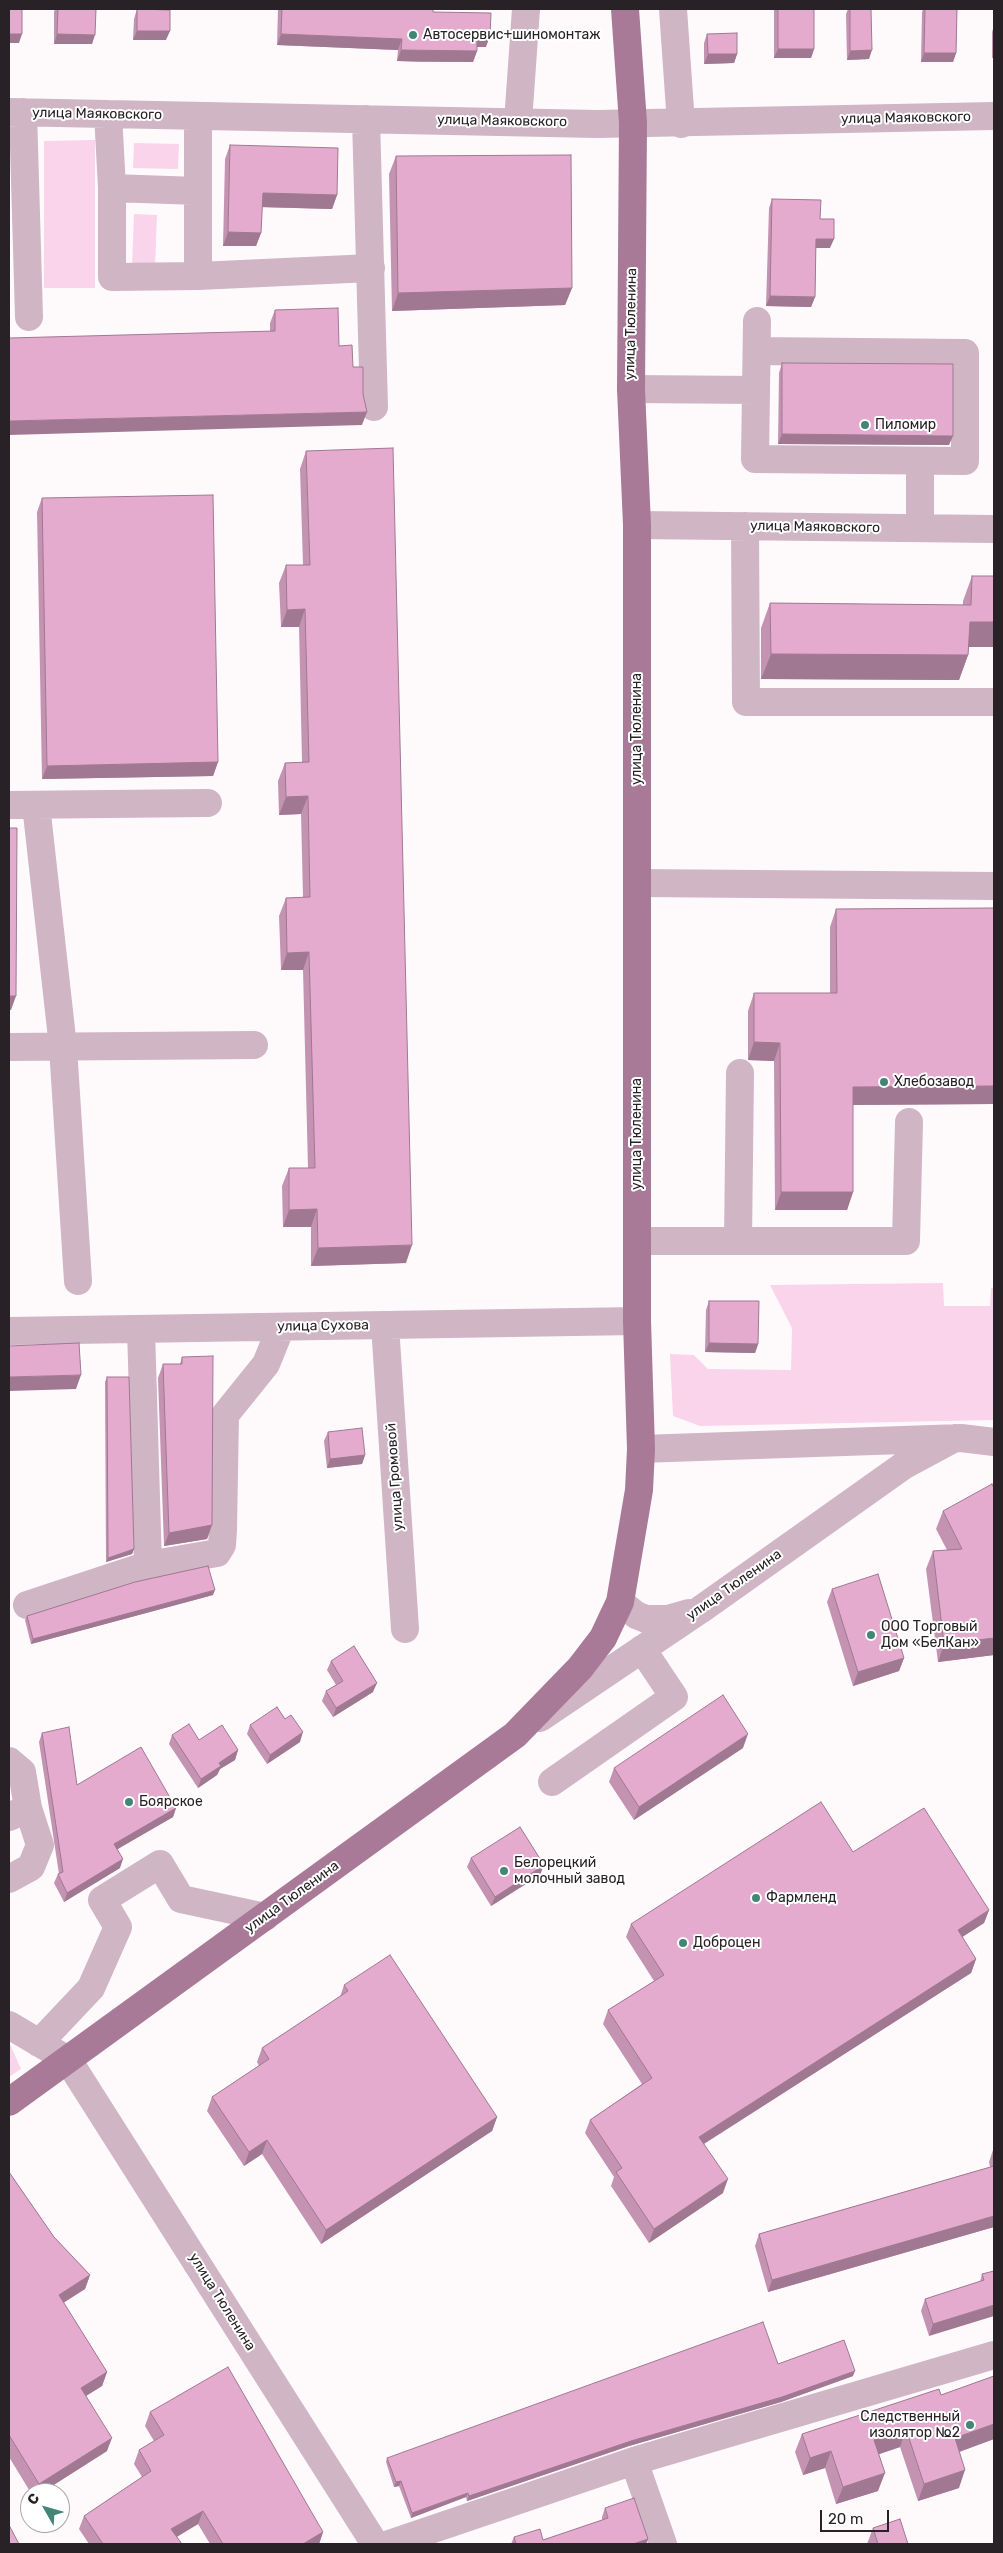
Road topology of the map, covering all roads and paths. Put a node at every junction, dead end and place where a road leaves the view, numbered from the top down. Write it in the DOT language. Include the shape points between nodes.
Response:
graph roads {
  1 [pos="526,9"];
  2 [pos="625,9"];
  3 [pos="673,9"];
  4 [pos="16,112"];
  5 [pos="108,114"];
  6 [pos="198,116"];
  7 [pos="994,116"];
  8 [pos="366,119"];
  9 [pos="518,122"];
  10 [pos="633,124"];
  11 [pos="681,124"];
  12 [pos="112,188"];
  13 [pos="198,190"];
  14 [pos="371,268"];
  15 [pos="198,276"];
  16 [pos="29,317"];
  17 [pos="757,321"];
  18 [pos="757,350"];
  19 [pos="631,389"];
  20 [pos="756,390"];
  21 [pos="374,407"];
  22 [pos="920,460"];
  23 [pos="636,525"];
  24 [pos="746,526"];
  25 [pos="920,528"];
  26 [pos="994,529"];
  27 [pos="994,702"];
  28 [pos="208,802"];
  29 [pos="9,805"];
  30 [pos="36,805"];
  31 [pos="637,883"];
  32 [pos="994,886"];
  33 [pos="254,1045"];
  34 [pos="9,1047"];
  35 [pos="63,1047"];
  36 [pos="740,1073"];
  37 [pos="909,1122"];
  38 [pos="637,1241"];
  39 [pos="738,1241"];
  40 [pos="78,1281"];
  41 [pos="637,1321"];
  42 [pos="386,1325"];
  43 [pos="282,1327"];
  44 [pos="141,1329"];
  45 [pos="9,1331"];
  46 [pos="955,1438"];
  47 [pos="994,1442"];
  48 [pos="641,1449"];
  49 [pos="148,1565"];
  50 [pos="620,1602"];
  51 [pos="27,1605"];
  52 [pos="700,1610"];
  53 [pos="405,1629"];
  54 [pos="642,1649"];
  55 [pos="515,1735"];
  56 [pos="9,1761"];
  57 [pos="552,1782"];
  58 [pos="18,1812"];
  59 [pos="9,1879"];
  60 [pos="265,1917"];
  61 [pos="9,2025"];
  62 [pos="39,2043"];
  63 [pos="68,2060"];
  64 [pos="9,2102"];
  65 [pos="994,2355"];
  66 [pos="634,2461"];
  67 [pos="375,2544"];
  68 [pos="389,2544"];
  69 [pos="663,2544"];
  1 -- 9 [label="street"];
  2 -- 10 [label="main road, улица Тюленина"];
  3 -- 11 [label="street"];
  4 -- 5 [label="street, улица Маяковского"];
  4 -- 16 [label="street"];
  5 -- 6 [label="street, улица Маяковского"];
  5 -- 12 [label="street"];
  6 -- 8 [label="street, улица Маяковского"];
  6 -- 13 [label="street"];
  7 -- 11 [label="street, улица Маяковского"];
  8 -- 9 [label="street, улица Маяковского"];
  8 -- 14 [label="street"];
  9 -- 10 [label="street, улица Маяковского"];
  10 -- 11 [label="street, улица Маяковского"];
  10 -- 19 [label="main road, улица Тюленина"];
  12 -- 13 [label="street"];
  12 -- 15 [label="street" via="112,277"];
  13 -- 15 [label="street"];
  14 -- 15 [label="street"];
  14 -- 21 [label="street"];
  17 -- 18 [label="street"];
  18 -- 20 [label="street"];
  18 -- 22 [label="street" via="966,353 965,461"];
  19 -- 20 [label="street"];
  19 -- 23 [label="main road, улица Тюленина"];
  20 -- 22 [label="street" via="755,459"];
  22 -- 25 [label="street"];
  23 -- 24 [label="street, улица Маяковского"];
  23 -- 31 [label="main road, улица Тюленина"];
  24 -- 25 [label="street, улица Маяковского"];
  24 -- 27 [label="street" via="746,702"];
  25 -- 26 [label="street, улица Маяковского"];
  28 -- 30 [label="street"];
  29 -- 30 [label="street"];
  30 -- 35 [label="street"];
  31 -- 32 [label="street"];
  31 -- 38 [label="main road, улица Тюленина"];
  33 -- 35 [label="street"];
  34 -- 35 [label="street"];
  35 -- 40 [label="street"];
  36 -- 39 [label="street"];
  37 -- 39 [label="street" via="906,1241"];
  38 -- 39 [label="street"];
  38 -- 41 [label="main road, улица Тюленина"];
  41 -- 42 [label="street, улица Сухова"];
  41 -- 48 [label="main road, улица Тюленина"];
  42 -- 43 [label="street, улица Сухова"];
  42 -- 53 [label="street, улица Громовой"];
  43 -- 44 [label="street, улица Сухова"];
  43 -- 49 [label="street" via="266,1364 225,1415 222,1545 217,1553"];
  44 -- 45 [label="street, улица Сухова"];
  44 -- 49 [label="street"];
  46 -- 47 [label="street"];
  46 -- 48 [label="street"];
  46 -- 52 [label="street, улица Тюленина" via="903,1466"];
  48 -- 50 [label="main road, улица Тюленина" via="639,1490"];
  49 -- 51 [label="street"];
  50 -- 52 [label="street" via="646,1619 668,1619"];
  50 -- 55 [label="main road, улица Тюленина" via="603,1638 580,1668"];
  52 -- 54 [label="street, улица Тюленина"];
  54 -- 55 [label="street, улица Тюленина"];
  54 -- 57 [label="street" via="674,1697"];
  55 -- 60 [label="main road, улица Тюленина"];
  56 -- 58 [label="street" via="22,1772"];
  58 -- 59 [label="street" via="40,1845 31,1867"];
  60 -- 62 [label="street" via="181,1899 160,1864 102,1900 118,1927 91,1988"];
  60 -- 63 [label="main road, улица Тюленина"];
  61 -- 62 [label="street"];
  62 -- 63 [label="street"];
  63 -- 64 [label="main road, улица Тюленина"];
  63 -- 67 [label="street, улица Тюленина"];
  65 -- 66 [label="street"];
  66 -- 68 [label="street"];
  66 -- 69 [label="street"];
}
